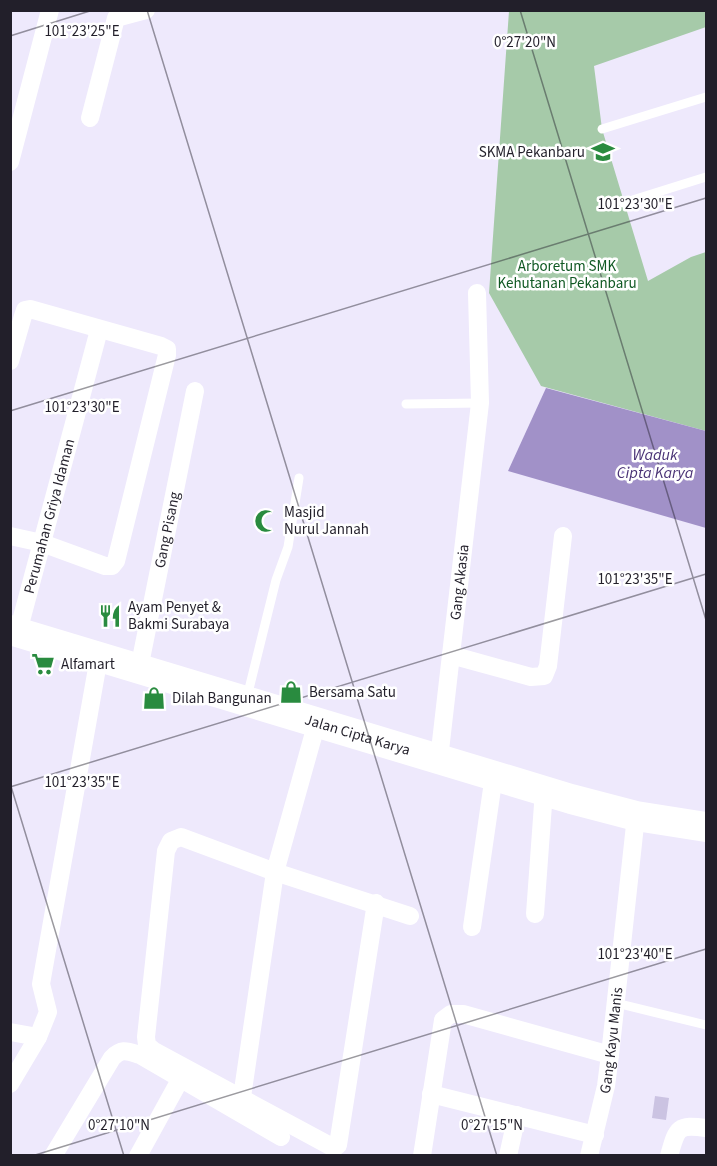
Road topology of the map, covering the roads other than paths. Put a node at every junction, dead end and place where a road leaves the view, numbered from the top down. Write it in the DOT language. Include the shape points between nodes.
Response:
graph roads {
  1 [pos="50,10"];
  2 [pos="146,10"];
  3 [pos="115,14"];
  4 [pos="125,44"];
  5 [pos="706,98"];
  6 [pos="90,118"];
  7 [pos="602,129"];
  8 [pos="10,162"];
  9 [pos="706,177"];
  10 [pos="623,203"];
  11 [pos="477,293"];
  12 [pos="99,330"];
  13 [pos="10,361"];
  14 [pos="195,391"];
  15 [pos="480,403"];
  16 [pos="406,404"];
  17 [pos="299,478"];
  18 [pos="10,536"];
  19 [pos="563,536"];
  20 [pos="42,543"];
  21 [pos="14,631"];
  22 [pos="451,655"];
  23 [pos="99,657"];
  24 [pos="139,669"];
  25 [pos="247,700"];
  26 [pos="317,722"];
  27 [pos="439,759"];
  28 [pos="494,775"];
  29 [pos="544,791"];
  30 [pos="636,816"];
  31 [pos="706,827"];
  32 [pos="275,872"];
  33 [pos="376,903"];
  34 [pos="535,914"];
  35 [pos="410,916"];
  36 [pos="472,927"];
  37 [pos="616,1003"];
  38 [pos="706,1025"];
  39 [pos="10,1032"];
  40 [pos="38,1037"];
  41 [pos="610,1055"];
  42 [pos="181,1078"];
  43 [pos="10,1084"];
  44 [pos="431,1094"];
  45 [pos="242,1097"];
  46 [pos="517,1115"];
  47 [pos="706,1128"];
  48 [pos="595,1135"];
  49 [pos="281,1137"];
  50 [pos="143,1154"];
  51 [pos="53,1155"];
  52 [pos="422,1155"];
  53 [pos="508,1155"];
  54 [pos="589,1155"];
  55 [pos="669,1155"];
  1 -- 8 [label="street"];
  2 -- 3 [label="street"];
  3 -- 4 [label="street"];
  3 -- 6 [label="street"];
  5 -- 7 [label="lane"];
  9 -- 10 [label="lane"];
  11 -- 15 [label="street, Gang Akasia"];
  12 -- 13 [label="street" via="25,310"];
  12 -- 20 [label="street, Perumahan Griya Idaman"];
  12 -- 20 [label="street" via="167,349 116,561 105,566"];
  14 -- 24 [label="street, Gang Pisang"];
  15 -- 16 [label="lane"];
  15 -- 22 [label="street, Gang Akasia"];
  17 -- 25 [label="lane" via="288,547 276,580"];
  18 -- 20 [label="street"];
  19 -- 22 [label="street" via="544,676 531,677"];
  20 -- 21 [label="street, Perumahan Griya Idaman"];
  21 -- 23 [label="main road, Jalan Cipta Karya"];
  22 -- 27 [label="street, Gang Akasia"];
  23 -- 24 [label="main road, Jalan Cipta Karya"];
  23 -- 40 [label="street" via="41,984 48,1012"];
  24 -- 25 [label="main road, Jalan Cipta Karya"];
  25 -- 26 [label="main road, Jalan Cipta Karya"];
  26 -- 27 [label="main road, Jalan Cipta Karya"];
  26 -- 32 [label="street"];
  27 -- 28 [label="main road, Jalan Cipta Karya"];
  28 -- 29 [label="main road, Jalan Cipta Karya"];
  28 -- 36 [label="street"];
  29 -- 30 [label="main road, Jalan Cipta Karya"];
  29 -- 34 [label="street"];
  30 -- 31 [label="main road, Jalan Cipta Karya"];
  30 -- 37 [label="street, Gang Kayu Manis"];
  32 -- 33 [label="street"];
  32 -- 45 [label="street"];
  32 -- 45 [label="street" via="181,837 171,841 166,851 147,1045"];
  33 -- 35 [label="street"];
  33 -- 45 [label="street" via="338,1145 327,1146"];
  37 -- 38 [label="lane"];
  37 -- 41 [label="street, Gang Kayu Manis"];
  39 -- 40 [label="street"];
  40 -- 43 [label="street"];
  41 -- 44 [label="street" via="451,1014 443,1020"];
  41 -- 48 [label="street, Gang Kayu Manis"];
  42 -- 49 [label="street"];
  42 -- 50 [label="street"];
  42 -- 51 [label="street" via="140,1055 119,1051"];
  44 -- 46 [label="street"];
  44 -- 52 [label="street"];
  46 -- 48 [label="street"];
  46 -- 53 [label="street"];
  47 -- 55 [label="street" via="680,1127"];
  48 -- 54 [label="street, Gang Kayu Manis"];
}
